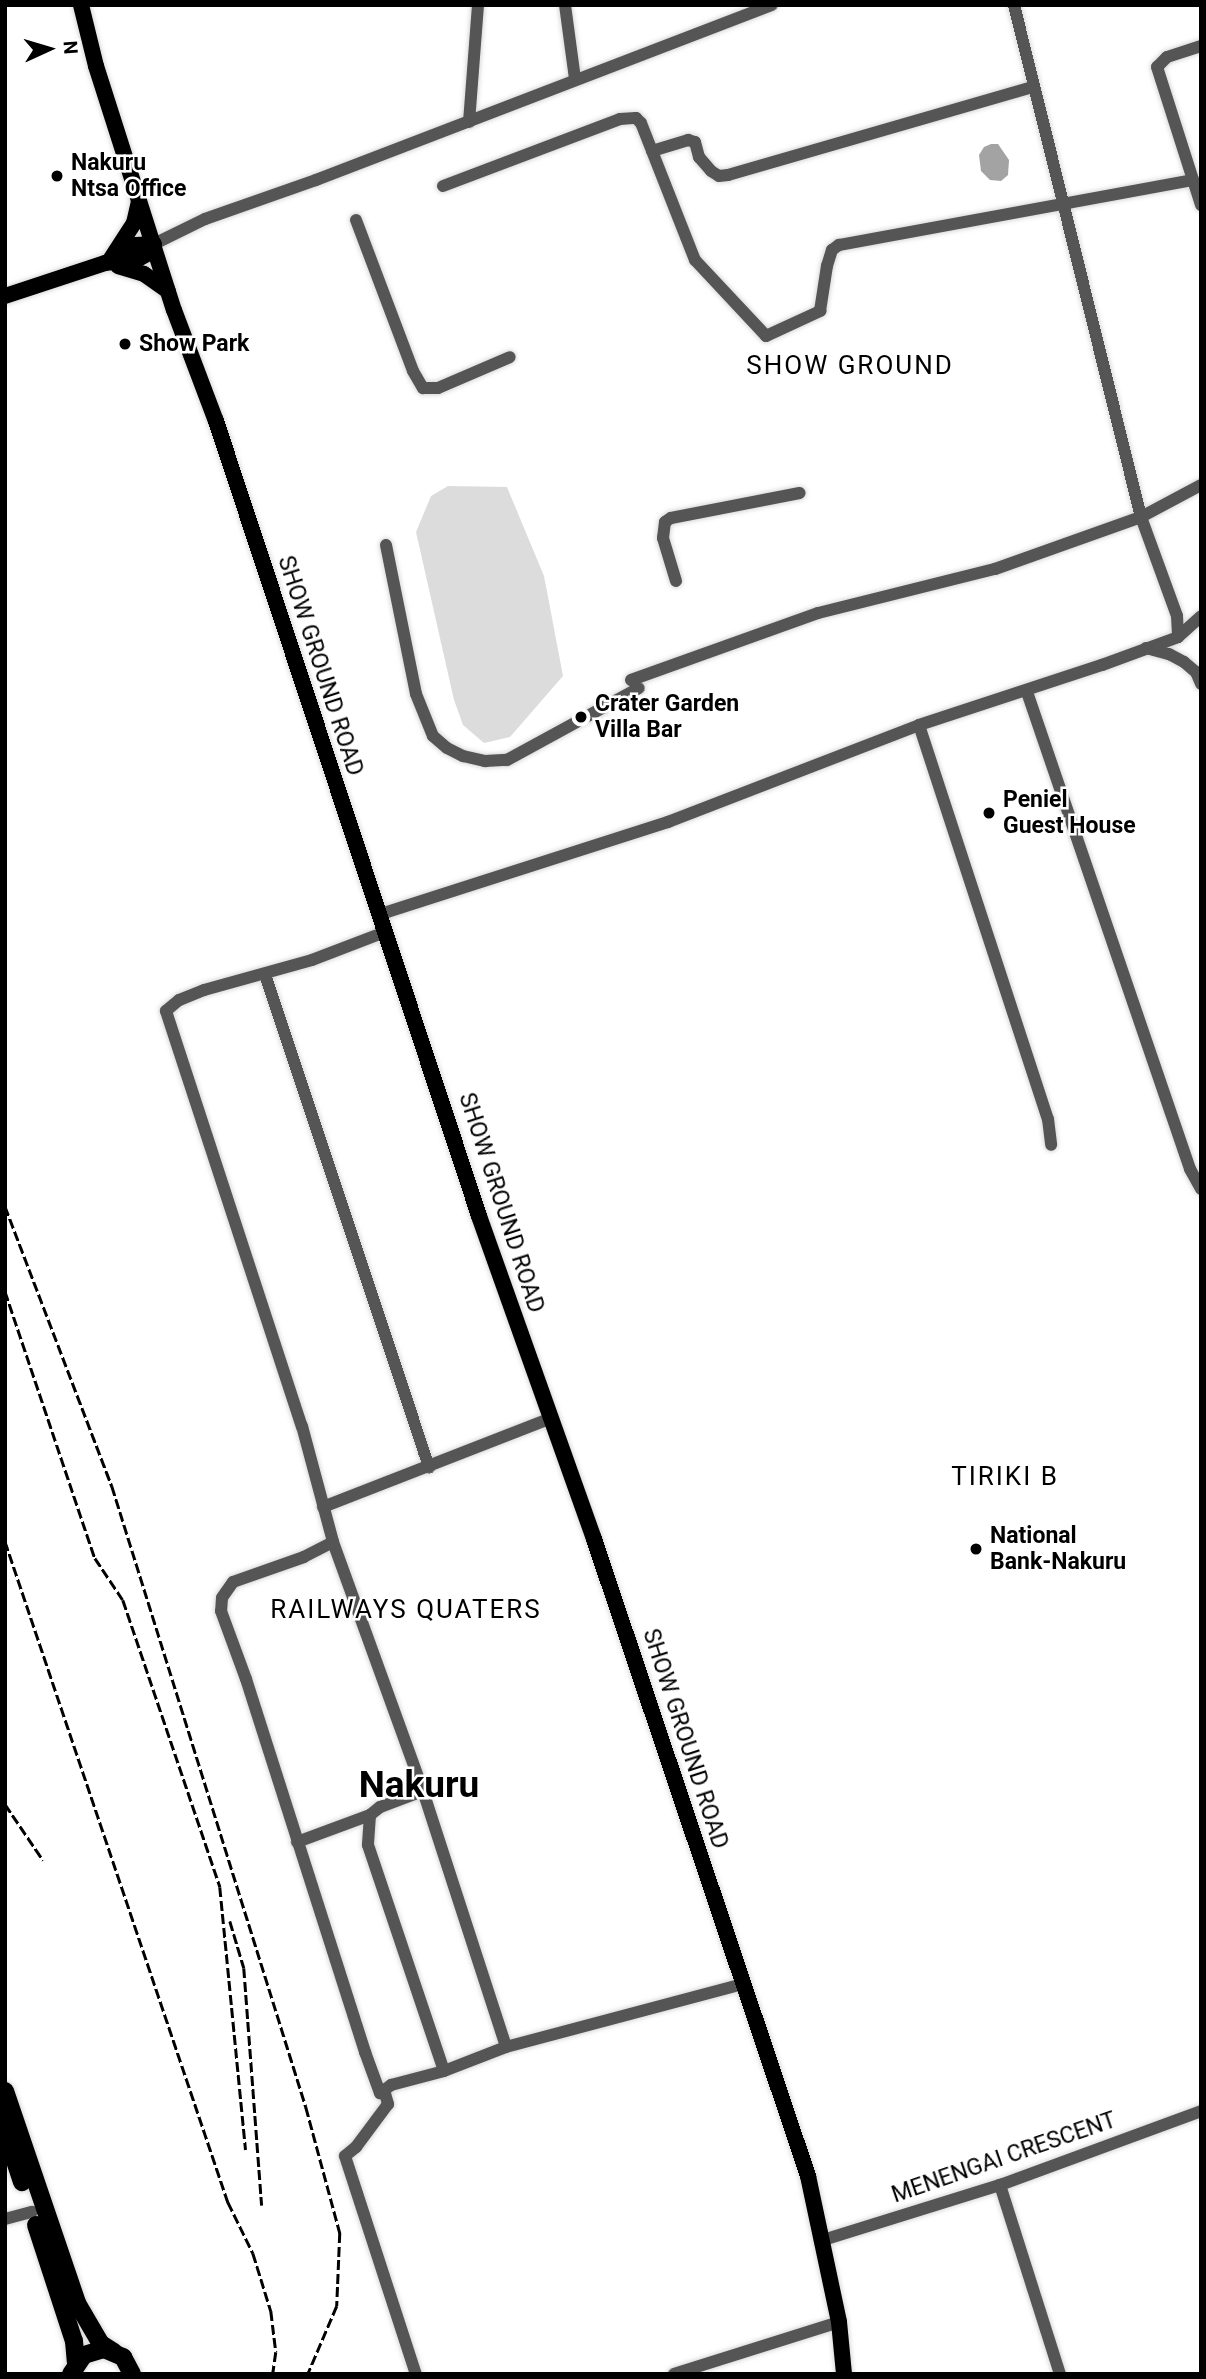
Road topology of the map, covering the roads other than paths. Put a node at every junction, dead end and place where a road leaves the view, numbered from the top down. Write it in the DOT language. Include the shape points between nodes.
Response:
graph roads {
  1 [pos="81,5"];
  2 [pos="478,5"];
  3 [pos="565,5"];
  4 [pos="772,5"];
  5 [pos="1013,5"];
  6 [pos="1201,46"];
  7 [pos="575,79"];
  8 [pos="1033,87"];
  9 [pos="469,122"];
  10 [pos="652,151"];
  11 [pos="1193,180"];
  12 [pos="443,186"];
  13 [pos="140,199"];
  14 [pos="1064,205"];
  15 [pos="1201,205"];
  16 [pos="356,220"];
  17 [pos="154,244"];
  18 [pos="109,262"];
  19 [pos="168,291"];
  20 [pos="5,296"];
  21 [pos="510,357"];
  22 [pos="1201,485"];
  23 [pos="800,493"];
  24 [pos="1141,517"];
  25 [pos="386,545"];
  26 [pos="676,581"];
  27 [pos="1201,616"];
  28 [pos="1178,636"];
  29 [pos="1146,648"];
  30 [pos="1201,684"];
  31 [pos="1027,692"];
  32 [pos="919,725"];
  33 [pos="378,915"];
  34 [pos="385,932"];
  35 [pos="265,974"];
  36 [pos="1051,1145"];
  37 [pos="1201,1189"];
  38 [pos="551,1418"];
  39 [pos="429,1467"];
  40 [pos="323,1507"];
  41 [pos="333,1542"];
  42 [pos="423,1791"];
  43 [pos="370,1815"];
  44 [pos="297,1842"];
  45 [pos="743,1984"];
  46 [pos="506,2047"];
  47 [pos="444,2071"];
  48 [pos="384,2090"];
  49 [pos="5,2091"];
  50 [pos="1201,2110"];
  51 [pos="5,2131"];
  52 [pos="1000,2185"];
  53 [pos="32,2212"];
  54 [pos="5,2219"];
  55 [pos="820,2241"];
  56 [pos="839,2322"];
  57 [pos="114,2352"];
  58 [pos="74,2368"];
  59 [pos="132,2374"];
  60 [pos="416,2374"];
  61 [pos="674,2374"];
  62 [pos="844,2374"];
  63 [pos="1060,2374"];
  1 -- 13 [label="main road, SHOW GROUND ROAD"];
  2 -- 9 [label="street"];
  3 -- 7 [label="street"];
  4 -- 7 [label="street"];
  5 -- 8 [label="street"];
  6 -- 11 [label="street" via="1167,57 1157,67"];
  7 -- 9 [label="street"];
  8 -- 10 [label="street" via="729,175 711,171 699,157 695,142"];
  8 -- 14 [label="street"];
  9 -- 17 [label="street" via="205,219"];
  10 -- 12 [label="street" via="641,123 629,117"];
  10 -- 14 [label="street" via="695,260 766,336 820,311 827,265 839,245"];
  11 -- 14 [label="street"];
  11 -- 15 [label="street"];
  13 -- 17 [label="main road, SHOW GROUND ROAD"];
  13 -- 18 [label="main road" via="134,223"];
  14 -- 24 [label="street"];
  16 -- 21 [label="street" via="422,388 438,388"];
  17 -- 18 [label="main road" via="138,259"];
  17 -- 19 [label="main road, SHOW GROUND ROAD"];
  18 -- 19 [label="main road" via="144,274"];
  18 -- 20 [label="main road"];
  19 -- 33 [label="main road, SHOW GROUND ROAD" via="240,493"];
  22 -- 24 [label="street"];
  23 -- 26 [label="street" via="671,517 665,522 663,538"];
  24 -- 25 [label="street" via="995,569 818,613 635,684 507,760 485,761 463,757 433,736 416,694"];
  24 -- 28 [label="street" via="1177,616"];
  27 -- 28 [label="street"];
  28 -- 29 [label="street"];
  29 -- 30 [label="street" via="1184,662"];
  29 -- 31 [label="street"];
  31 -- 32 [label="street"];
  31 -- 37 [label="street" via="1190,1169"];
  32 -- 33 [label="street" via="668,822"];
  32 -- 36 [label="street" via="1048,1119"];
  33 -- 34 [label="main road, SHOW GROUND ROAD"];
  34 -- 35 [label="street"];
  34 -- 38 [label="main road, SHOW GROUND ROAD"];
  35 -- 39 [label="street"];
  35 -- 40 [label="street" via="179,1000 167,1007 166,1015 259,1292"];
  38 -- 39 [label="street"];
  38 -- 45 [label="main road, SHOW GROUND ROAD"];
  39 -- 40 [label="street"];
  40 -- 41 [label="street"];
  41 -- 42 [label="street"];
  41 -- 44 [label="street" via="233,1582 222,1598 224,1623"];
  42 -- 43 [label="street"];
  42 -- 46 [label="street"];
  43 -- 44 [label="street"];
  43 -- 47 [label="street" via="368,1845"];
  44 -- 48 [label="street" via="376,2084 380,2093"];
  45 -- 46 [label="street"];
  45 -- 55 [label="main road, SHOW GROUND ROAD" via="808,2175"];
  46 -- 47 [label="street"];
  47 -- 48 [label="street"];
  48 -- 60 [label="street" via="388,2104 345,2156"];
  49 -- 57 [label="highway" via="78,2303 94,2334"];
  50 -- 52 [label="street, MENENGAI CRESCENT"];
  51 -- 53 [label="highway"];
  52 -- 55 [label="street, MENENGAI CRESCENT"];
  52 -- 63 [label="street"];
  53 -- 54 [label="street"];
  53 -- 58 [label="highway" via="74,2341"];
  55 -- 56 [label="main road, SHOW GROUND ROAD"];
  56 -- 61 [label="street"];
  56 -- 62 [label="main road, SHOW GROUND ROAD"];
  57 -- 58 [label="highway" via="93,2350"];
  57 -- 59 [label="highway" via="123,2357"];
}
